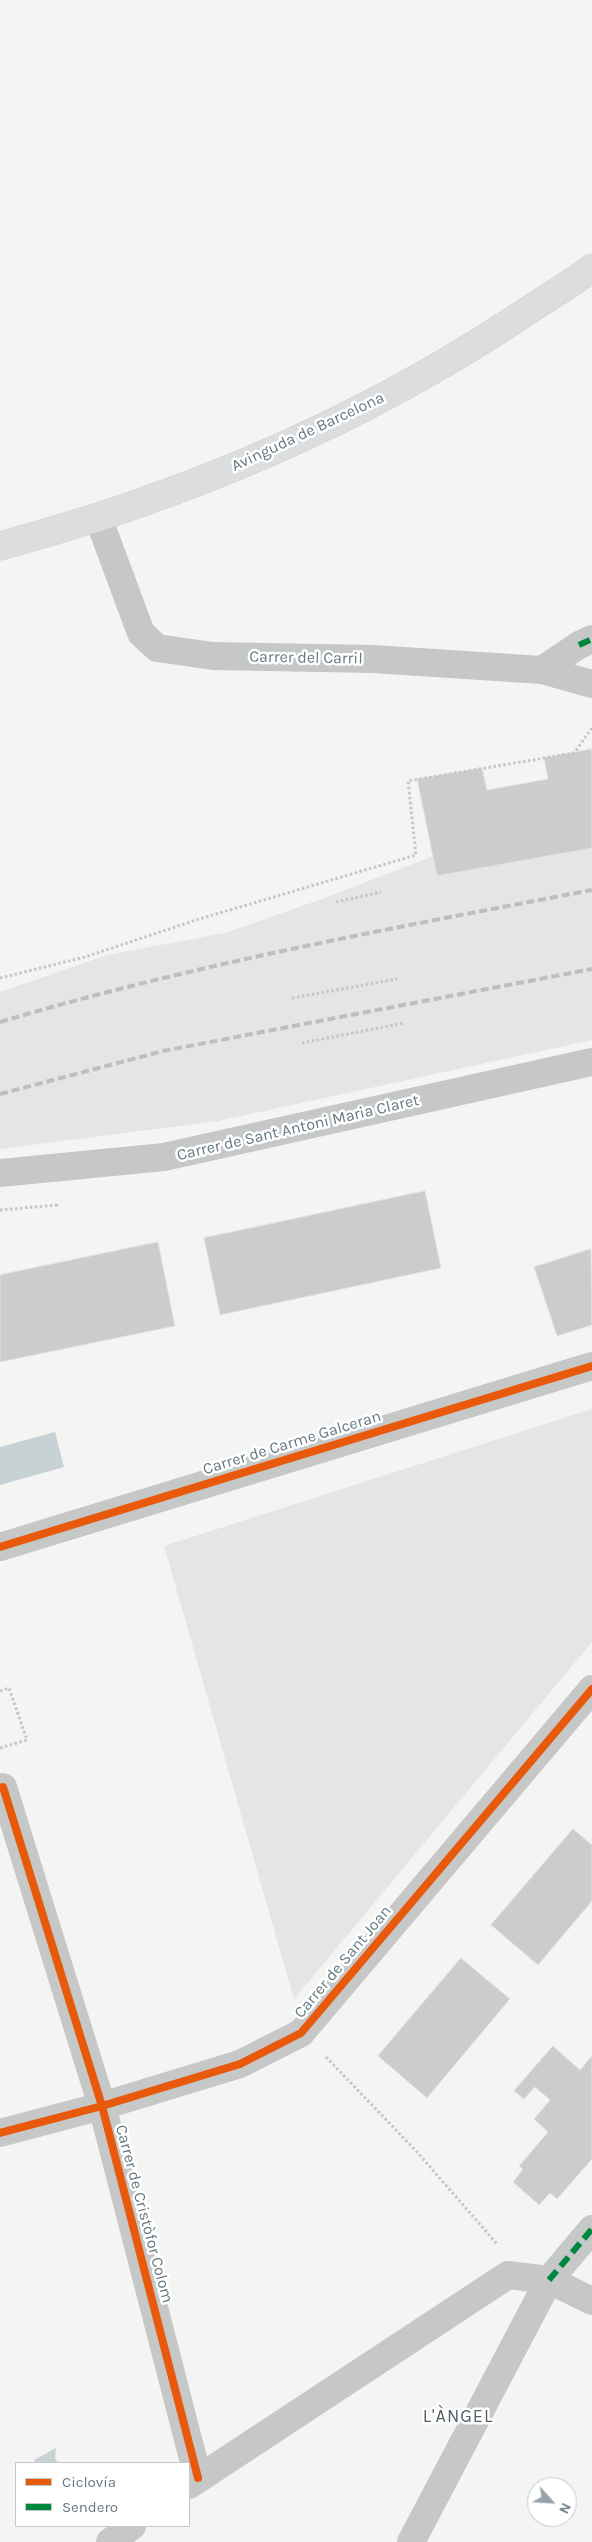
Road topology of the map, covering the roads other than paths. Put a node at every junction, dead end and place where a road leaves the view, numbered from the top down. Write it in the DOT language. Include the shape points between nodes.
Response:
graph roads {
  1 [pos="592,268"];
  2 [pos="98,517"];
  3 [pos="0,546"];
  4 [pos="592,639"];
  5 [pos="542,670"];
  6 [pos="592,684"];
  7 [pos="592,1062"];
  8 [pos="0,1173"];
  9 [pos="592,1366"];
  10 [pos="0,1547"];
  11 [pos="592,1689"];
  12 [pos="2,1788"];
  13 [pos="102,2106"];
  14 [pos="0,2133"];
  15 [pos="592,2229"];
  16 [pos="550,2280"];
  17 [pos="592,2301"];
  18 [pos="189,2462"];
  19 [pos="190,2465"];
  20 [pos="194,2481"];
  21 [pos="131,2527"];
  22 [pos="110,2542"];
  23 [pos="411,2542"];
  1 -- 2 [label="main road, Avinguda de Barcelona" via="494,334 411,383 314,432 250,461"];
  2 -- 3 [label="main road, Avinguda de Barcelona"];
  2 -- 5 [label="street, Carrer del Carril" via="141,633 157,648 213,656 373,659"];
  4 -- 5 [label="street"];
  5 -- 6 [label="street, Carrer del Carril"];
  7 -- 8 [label="street, Carrer de Sant Antoni Maria Claret" via="234,1144 164,1157"];
  9 -- 10 [label="street, Carrer de Carme Galceran"];
  11 -- 13 [label="street, Carrer de Sant Joan" via="301,2033 240,2064"];
  12 -- 13 [label="street, Carrer de Cristòfor Colom"];
  13 -- 14 [label="street, Carrer de Sant Joan"];
  13 -- 18 [label="street, Carrer de Cristòfor Colom"];
  15 -- 16 [label="street"];
  16 -- 17 [label="street"];
  16 -- 20 [label="street, Carrer de Cristòfor Colom" via="508,2275"];
  16 -- 23 [label="street"];
  19 -- 20 [label="street, Carrer de Cristòfor Colom"];
  21 -- 22 [label="street"];
}
